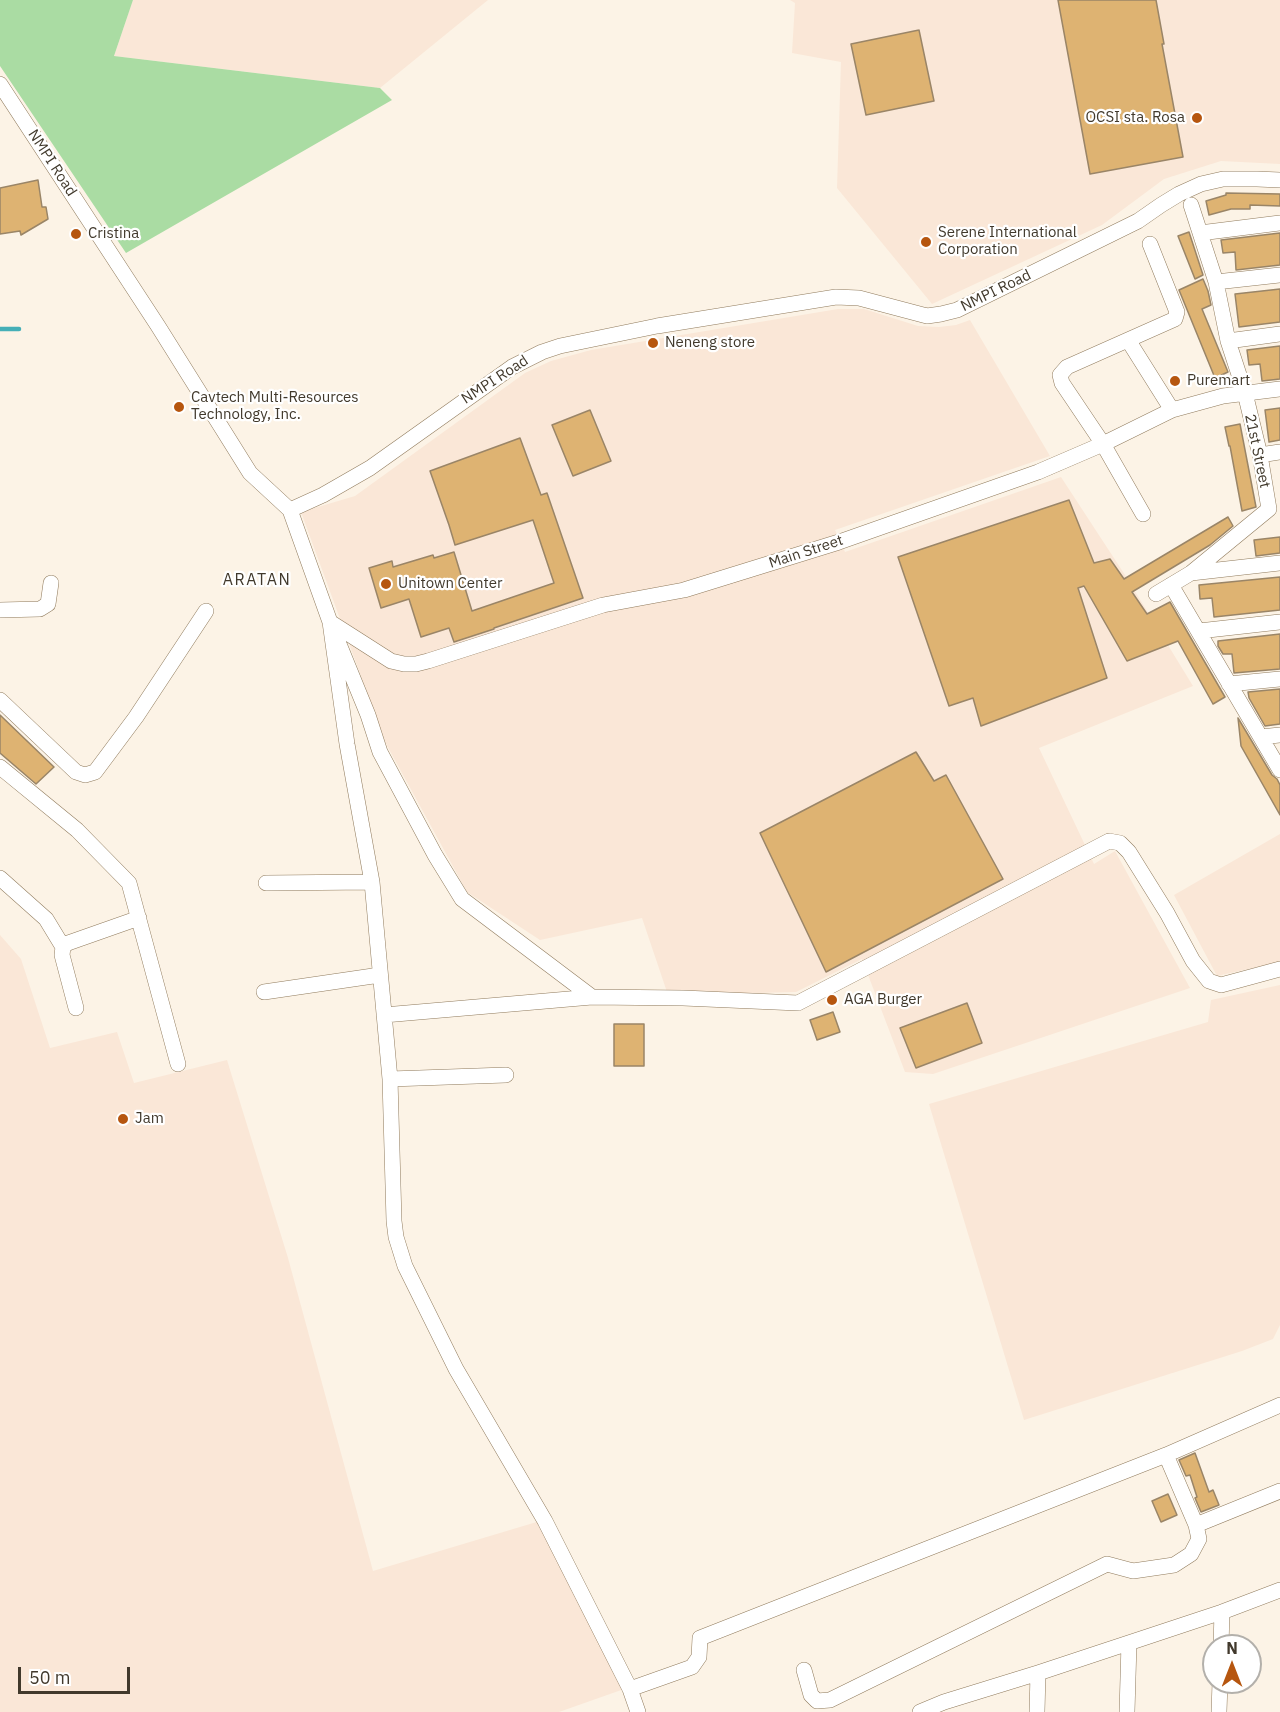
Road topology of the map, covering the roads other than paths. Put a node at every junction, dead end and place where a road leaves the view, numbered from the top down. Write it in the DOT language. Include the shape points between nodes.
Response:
graph roads {
  1 [pos="0,84"];
  2 [pos="1280,180"];
  3 [pos="1191,206"];
  4 [pos="1280,224"];
  5 [pos="1200,233"];
  6 [pos="1150,244"];
  7 [pos="1280,275"];
  8 [pos="1216,282"];
  9 [pos="1280,334"];
  10 [pos="1128,340"];
  11 [pos="1228,341"];
  12 [pos="1280,389"];
  13 [pos="1245,393"];
  14 [pos="1172,410"];
  15 [pos="1103,444"];
  16 [pos="1280,452"];
  17 [pos="1260,455"];
  18 [pos="1274,509"];
  19 [pos="290,510"];
  20 [pos="1143,514"];
  21 [pos="1280,563"];
  22 [pos="1191,573"];
  23 [pos="51,583"];
  24 [pos="1171,585"];
  25 [pos="1156,594"];
  26 [pos="0,610"];
  27 [pos="206,611"];
  28 [pos="330,622"];
  29 [pos="1280,622"];
  30 [pos="1198,631"];
  31 [pos="1280,679"];
  32 [pos="1229,684"];
  33 [pos="0,700"];
  34 [pos="1280,735"];
  35 [pos="1261,737"];
  36 [pos="0,767"];
  37 [pos="1280,770"];
  38 [pos="0,878"];
  39 [pos="372,882"];
  40 [pos="266,883"];
  41 [pos="139,918"];
  42 [pos="63,947"];
  43 [pos="1280,969"];
  44 [pos="380,975"];
  45 [pos="264,992"];
  46 [pos="592,998"];
  47 [pos="76,1008"];
  48 [pos="384,1015"];
  49 [pos="178,1064"];
  50 [pos="506,1075"];
  51 [pos="390,1079"];
  52 [pos="1280,1405"];
  53 [pos="1166,1455"];
  54 [pos="1280,1491"];
  55 [pos="1196,1525"];
  56 [pos="1280,1590"];
  57 [pos="1222,1612"];
  58 [pos="1221,1634"];
  59 [pos="1129,1643"];
  60 [pos="804,1670"];
  61 [pos="1038,1673"];
  62 [pos="630,1689"];
  63 [pos="1220,1694"];
  64 [pos="943,1707"];
  65 [pos="638,1712"];
  66 [pos="920,1712"];
  67 [pos="1037,1712"];
  68 [pos="1127,1712"];
  69 [pos="1219,1712"];
  1 -- 19 [label="street, NMPI Road" via="250,473"];
  2 -- 19 [label="street, NMPI Road" via="1201,184 1138,221 957,310 941,314 927,316 859,298 836,297 560,346 512,367 370,468"];
  3 -- 5 [label="street, 21st Street"];
  4 -- 5 [label="street"];
  5 -- 8 [label="street, 21st Street"];
  6 -- 10 [label="street" via="1177,312 1172,321"];
  7 -- 8 [label="street"];
  8 -- 11 [label="street, 21st Street"];
  9 -- 11 [label="street"];
  10 -- 14 [label="street"];
  10 -- 15 [label="street" via="1067,367 1060,375"];
  11 -- 13 [label="street, 21st Street"];
  12 -- 13 [label="street, Main Street"];
  13 -- 14 [label="street, Main Street"];
  13 -- 17 [label="street, 21st Street"];
  14 -- 15 [label="street, Main Street"];
  15 -- 20 [label="street"];
  15 -- 28 [label="street, Main Street" via="1038,472 839,542 684,590 603,605 416,664 391,661"];
  16 -- 17 [label="street"];
  17 -- 18 [label="street, 21st Street"];
  18 -- 22 [label="street, 21st Street"];
  19 -- 28 [label="street"];
  21 -- 22 [label="street"];
  22 -- 24 [label="street, 21st Street"];
  23 -- 26 [label="street" via="48,604 40,609"];
  24 -- 25 [label="street, 21st Street"];
  24 -- 30 [label="street"];
  27 -- 33 [label="street" via="95,771 85,775 76,772"];
  28 -- 39 [label="street"];
  28 -- 46 [label="street" via="381,752 462,899"];
  29 -- 30 [label="street"];
  30 -- 32 [label="street"];
  31 -- 32 [label="street"];
  32 -- 35 [label="street"];
  34 -- 35 [label="street"];
  35 -- 37 [label="street"];
  36 -- 41 [label="street" via="77,830 129,883"];
  38 -- 42 [label="street" via="46,919"];
  39 -- 40 [label="street"];
  39 -- 44 [label="street"];
  41 -- 42 [label="street"];
  41 -- 49 [label="street"];
  42 -- 47 [label="street"];
  43 -- 46 [label="street" via="1221,985 1209,981 1193,961 1129,852 1120,843 1109,841 798,1003"];
  44 -- 45 [label="street"];
  44 -- 48 [label="street"];
  46 -- 48 [label="street"];
  48 -- 51 [label="street"];
  50 -- 51 [label="street"];
  51 -- 62 [label="street" via="394,1221 405,1266 456,1370 545,1521"];
  52 -- 53 [label="street"];
  53 -- 55 [label="street"];
  53 -- 62 [label="street" via="700,1638 699,1657 692,1667"];
  54 -- 55 [label="street"];
  55 -- 60 [label="street" via="1200,1539 1191,1554 1174,1565 1133,1571 1107,1564 830,1700 817,1701 811,1695"];
  56 -- 57 [label="street"];
  57 -- 58 [label="street"];
  57 -- 59 [label="street"];
  59 -- 61 [label="street"];
  59 -- 68 [label="street"];
  61 -- 64 [label="street"];
  61 -- 67 [label="street"];
  62 -- 65 [label="street"];
  63 -- 69 [label="street"];
  64 -- 66 [label="street"];
}
